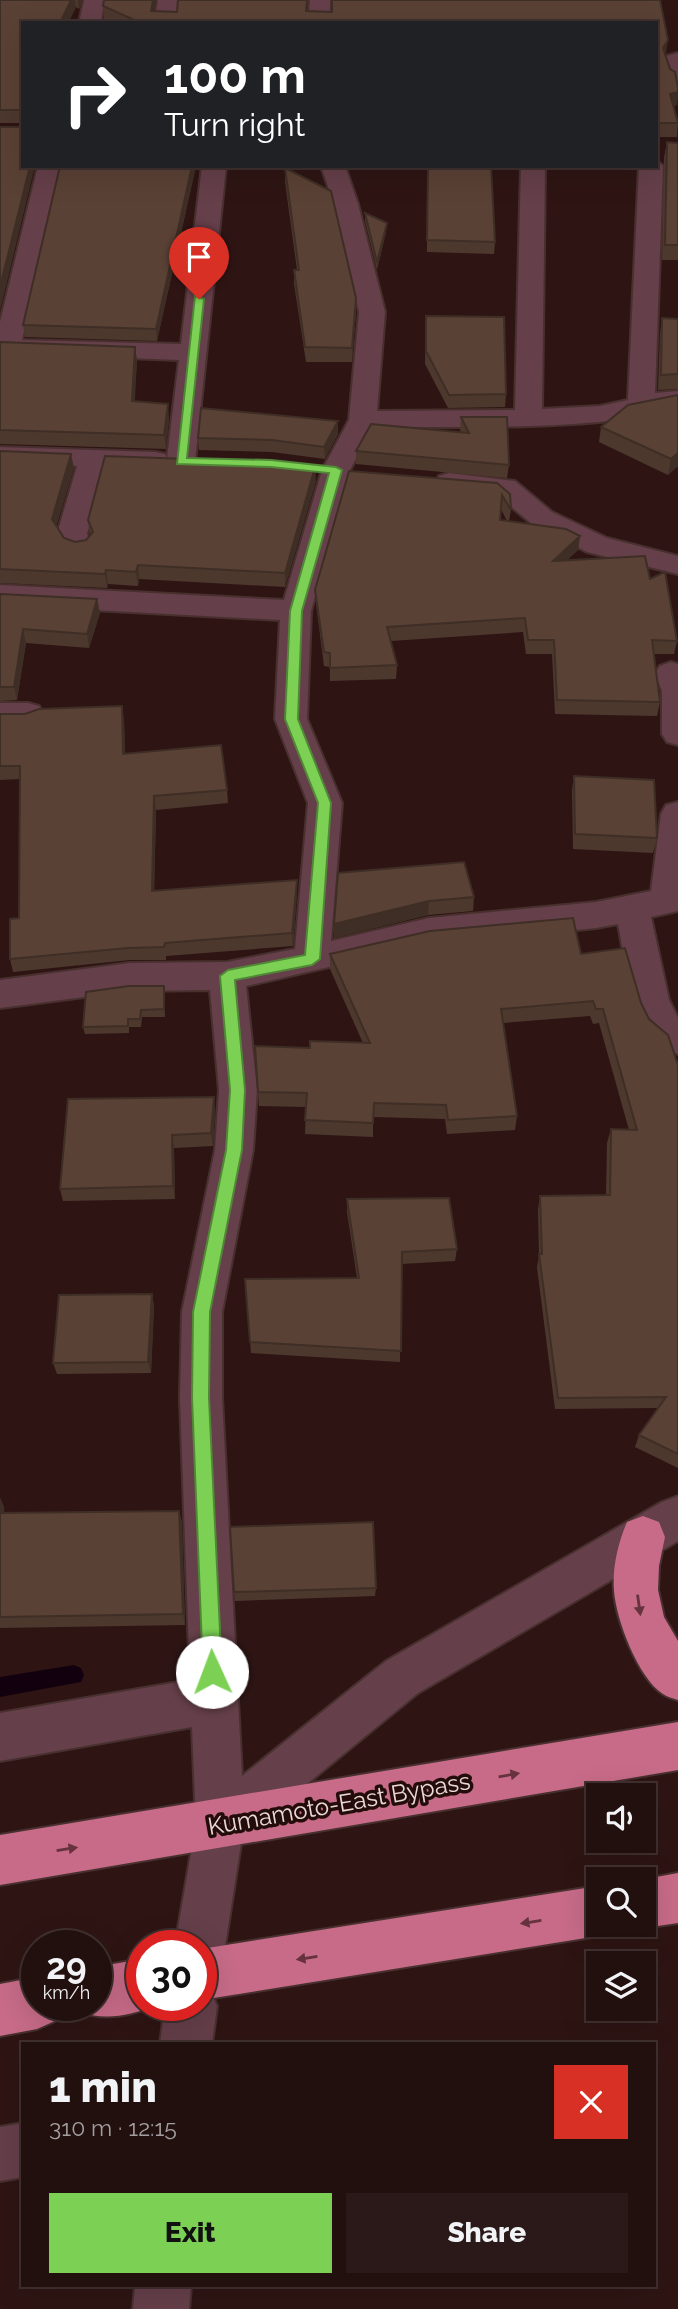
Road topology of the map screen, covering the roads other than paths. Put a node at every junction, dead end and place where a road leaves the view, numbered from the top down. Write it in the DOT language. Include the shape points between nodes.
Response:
graph roads {
  1 [pos="94,0"];
  2 [pos="168,0"];
  3 [pos="320,0"];
  4 [pos="90,21"];
  5 [pos="165,21"];
  6 [pos="319,21"];
  7 [pos="678,60"];
  8 [pos="678,77"];
  9 [pos="50,168"];
  10 [pos="214,168"];
  11 [pos="334,168"];
  12 [pos="533,168"];
  13 [pos="657,168"];
  14 [pos="193,352"];
  15 [pos="678,399"];
  16 [pos="641,403"];
  17 [pos="528,418"];
  18 [pos="363,420"];
  19 [pos="0,455"];
  20 [pos="93,458"];
  21 [pos="323,469"];
  22 [pos="367,476"];
  23 [pos="422,480"];
  24 [pos="78,544"];
  25 [pos="678,565"];
  26 [pos="0,595"];
  27 [pos="296,611"];
  28 [pos="671,673"];
  29 [pos="678,734"];
  30 [pos="678,814"];
  31 [pos="672,899"];
  32 [pos="632,907"];
  33 [pos="312,959"];
  34 [pos="228,976"];
  35 [pos="0,995"];
  36 [pos="678,1039"];
  37 [pos="660,1527"];
  38 [pos="678,1676"];
  39 [pos="213,1700"];
  40 [pos="0,1737"];
  41 [pos="678,1746"];
  42 [pos="220,1824"];
  43 [pos="0,1860"];
  44 [pos="678,1898"];
  45 [pos="656,1901"];
  46 [pos="586,1913"];
  47 [pos="203,1930"];
  48 [pos="217,1972"];
  49 [pos="21,2006"];
  50 [pos="0,2010"];
  51 [pos="189,2021"];
  52 [pos="186,2042"];
  53 [pos="21,2150"];
  54 [pos="0,2154"];
  55 [pos="163,2287"];
  56 [pos="161,2309"];
  1 -- 4 [label="street"];
  2 -- 5 [label="street"];
  3 -- 6 [label="street"];
  7 -- 8 [label="street" via="674,61"];
  9 -- 14 [label="street" via="7,347"];
  10 -- 14 [label="street"];
  11 -- 18 [label="street" via="372,312"];
  12 -- 17 [label="street"];
  13 -- 16 [label="street"];
  14 -- 20 [label="street" via="194,461"];
  15 -- 16 [label="street"];
  16 -- 17 [label="street" via="603,414"];
  17 -- 18 [label="street"];
  18 -- 21 [label="street"];
  19 -- 20 [label="street"];
  20 -- 24 [label="street" via="72,534"];
  21 -- 22 [label="street"];
  21 -- 27 [label="street"];
  23 -- 25 [label="street" via="505,487 542,518 597,545"];
  26 -- 27 [label="street"];
  27 -- 33 [label="street" via="291,719 325,803"];
  28 -- 29 [label="street" via="678,691"];
  30 -- 31 [label="street"];
  31 -- 32 [label="street"];
  32 -- 33 [label="street" via="596,915 429,931"];
  32 -- 36 [label="street" via="651,1000 665,1029"];
  33 -- 34 [label="street"];
  34 -- 35 [label="street" via="130,977"];
  34 -- 39 [label="street" via="237,1090 234,1150 202,1312"];
  37 -- 38 [label="highway, one-way" via="635,1577 641,1618 660,1658"];
  37 -- 42 [label="street" via="401,1677"];
  39 -- 40 [label="street"];
  39 -- 42 [label="street"];
  42 -- 41 [label="highway, Kumamoto-East Bypass, one-way"];
  43 -- 42 [label="highway, Kumamoto-East Bypass, one-way"];
  42 -- 47 [label="street"];
  44 -- 45 [label="highway"];
  46 -- 48 [label="highway, one-way"];
  49 -- 50 [label="highway"];
  51 -- 52 [label="street"];
  53 -- 54 [label="street"];
  55 -- 56 [label="street"];
}
